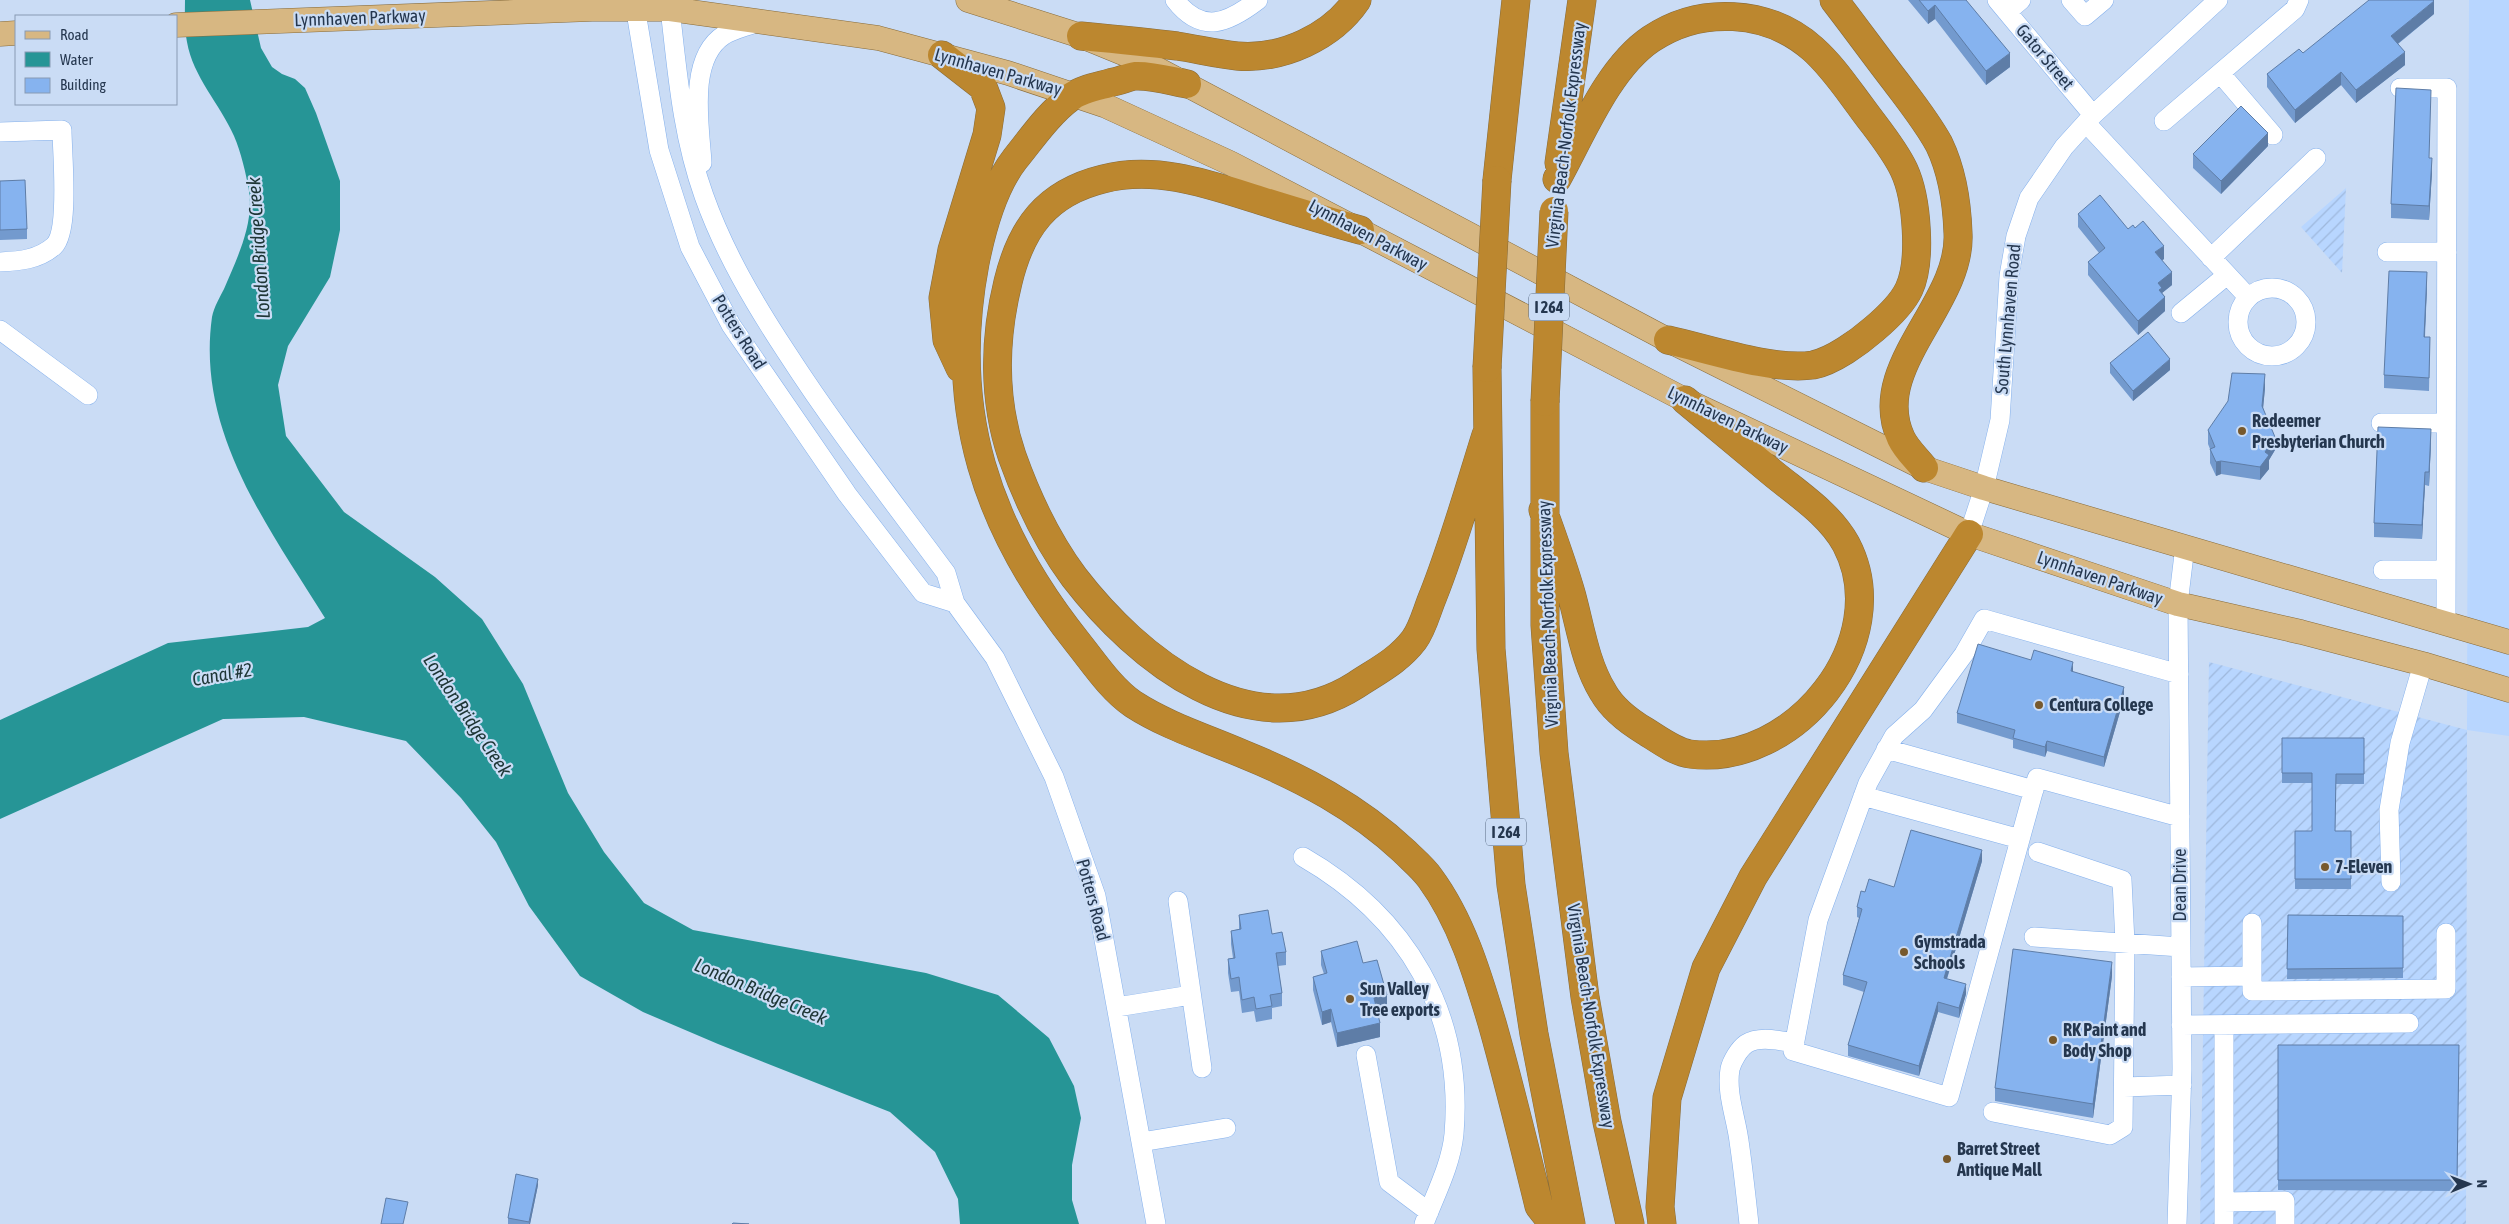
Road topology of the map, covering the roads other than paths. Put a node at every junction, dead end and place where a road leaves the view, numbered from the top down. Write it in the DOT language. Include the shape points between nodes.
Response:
graph roads {
  1 [pos="968,0"];
  2 [pos="1175,0"];
  3 [pos="1258,0"];
  4 [pos="1357,0"];
  5 [pos="1516,0"];
  6 [pos="1582,0"];
  7 [pos="1834,0"];
  8 [pos="2021,0"];
  9 [pos="2071,0"];
  10 [pos="2104,0"];
  11 [pos="2218,0"];
  12 [pos="2299,0"];
  13 [pos="635,5"];
  14 [pos="669,5"];
  15 [pos="2002,6"];
  16 [pos="762,20"];
  17 [pos="178,25"];
  18 [pos="15,33"];
  19 [pos="0,34"];
  20 [pos="1082,36"];
  21 [pos="942,56"];
  22 [pos="2220,74"];
  23 [pos="1187,84"];
  24 [pos="2400,88"];
  25 [pos="1073,94"];
  26 [pos="2089,119"];
  27 [pos="2164,121"];
  28 [pos="0,132"];
  29 [pos="2273,135"];
  30 [pos="2316,158"];
  31 [pos="1557,179"];
  32 [pos="704,197"];
  33 [pos="1360,230"];
  34 [pos="2387,252"];
  35 [pos="2447,252"];
  36 [pos="2211,258"];
  37 [pos="0,262"];
  38 [pos="2227,275"];
  39 [pos="2248,297"];
  40 [pos="2181,313"];
  41 [pos="0,330"];
  42 [pos="1668,340"];
  43 [pos="966,380"];
  44 [pos="88,395"];
  45 [pos="1685,400"];
  46 [pos="2381,423"];
  47 [pos="2446,423"];
  48 [pos="1486,435"];
  49 [pos="1924,468"];
  50 [pos="1984,488"];
  51 [pos="1543,510"];
  52 [pos="1969,534"];
  53 [pos="2185,546"];
  54 [pos="2383,570"];
  55 [pos="2446,570"];
  56 [pos="955,603"];
  57 [pos="2178,604"];
  58 [pos="2446,623"];
  59 [pos="2509,642"];
  60 [pos="2423,664"];
  61 [pos="2179,674"];
  62 [pos="2509,690"];
  63 [pos="1886,749"];
  64 [pos="2034,790"];
  65 [pos="1862,796"];
  66 [pos="2180,817"];
  67 [pos="2020,839"];
  68 [pos="2038,852"];
  69 [pos="1303,857"];
  70 [pos="2391,882"];
  71 [pos="1178,901"];
  72 [pos="2252,924"];
  73 [pos="2446,933"];
  74 [pos="2034,937"];
  75 [pos="2125,943"];
  76 [pos="2181,946"];
  77 [pos="2252,976"];
  78 [pos="2181,977"];
  79 [pos="1191,995"];
  80 [pos="1117,1007"];
  81 [pos="2409,1023"];
  82 [pos="2182,1025"];
  83 [pos="2224,1025"];
  84 [pos="1795,1043"];
  85 [pos="1366,1055"];
  86 [pos="1202,1068"];
  87 [pos="2182,1085"];
  88 [pos="2124,1087"];
  89 [pos="1993,1112"];
  90 [pos="1226,1128"];
  91 [pos="1141,1142"];
  92 [pos="2224,1202"];
  93 [pos="1426,1218"];
  94 [pos="1156,1224"];
  95 [pos="1553,1224"];
  96 [pos="1571,1224"];
  97 [pos="1630,1224"];
  98 [pos="1662,1224"];
  99 [pos="1749,1224"];
  100 [pos="2177,1224"];
  101 [pos="2224,1224"];
  102 [pos="2285,1224"];
  1 -- 20 [label="main road"];
  2 -- 3 [label="street" via="1182,10 1208,22 1237,16"];
  4 -- 20 [label="highway" via="1336,23 1315,38 1268,54 1239,56"];
  5 -- 48 [label="highway, I 264, bridge" via="1496,180"];
  6 -- 31 [label="highway, Virginia Beach-Norfolk Expressway / I 264"];
  7 -- 49 [label="highway" via="1925,121 1940,146 1955,204 1958,236 1951,278 1906,360 1892,411 1902,440"];
  8 -- 15 [label="street"];
  9 -- 10 [label="street" via="2085,16"];
  11 -- 26 [label="street, South Lynnhaven Road"];
  12 -- 22 [label="street" via="2295,9"];
  13 -- 14 [label="main road, Lynnhaven Parkway"];
  13 -- 17 [label="main road, Lynnhaven Parkway"];
  13 -- 56 [label="street, Potters Road" via="658,150 690,247 731,325 847,494 923,593"];
  14 -- 16 [label="main road, Lynnhaven Parkway"];
  14 -- 32 [label="street, Potters Road" via="686,137"];
  15 -- 26 [label="street, Gator Street"];
  16 -- 21 [label="main road, Lynnhaven Parkway" via="878,38"];
  16 -- 32 [label="street" via="724,35 708,52 697,87"];
  18 -- 19 [label="main road"];
  20 -- 23 [label="main road"];
  21 -- 25 [label="main road, Lynnhaven Parkway"];
  21 -- 43 [label="highway" via="982,87 991,108 987,135 952,250 943,298 947,340"];
  22 -- 27 [label="street"];
  22 -- 29 [label="street"];
  23 -- 25 [label="highway" via="1136,76"];
  23 -- 42 [label="main road"];
  24 -- 35 [label="street" via="2447,88"];
  25 -- 33 [label="main road, Lynnhaven Parkway" via="1230,163"];
  25 -- 43 [label="highway" via="1040,128 999,184 978,248 969,292"];
  26 -- 36 [label="street, Gator Street"];
  26 -- 50 [label="street, South Lynnhaven Road" via="2039,180 2016,236 2009,276 2000,420"];
  28 -- 37 [label="street" via="62,130 64,224 55,246 29,260"];
  30 -- 36 [label="street"];
  31 -- 42 [label="highway" via="1612,78 1632,55 1651,39 1676,26 1694,19 1718,16 1765,23 1790,33 1812,48 1836,73 1892,149 1912,194 1916,228 1912,273 1909,288 1890,316 1856,345 1814,364 1781,365"];
  31 -- 51 [label="highway, Virginia Beach-Norfolk Expressway / I 264, bridge" via="1545,402"];
  32 -- 56 [label="street, Potters Road" via="746,290 823,408 946,572"];
  33 -- 45 [label="main road, Lynnhaven Parkway"];
  33 -- 48 [label="highway" via="1204,183 1164,175 1132,174 1103,178 1068,190 1046,207 1030,225 1012,264 1000,322 998,379 1002,417 1012,454 1025,490 1059,553 1099,607 1122,630 1188,680 1222,698 1267,709 1297,708 1322,702 1388,666 1416,638 1447,560"];
  34 -- 35 [label="street"];
  35 -- 47 [label="street"];
  36 -- 38 [label="street, Gator Street"];
  38 -- 39 [label="street, Gator Street"];
  38 -- 40 [label="street"];
  41 -- 44 [label="street"];
  42 -- 49 [label="main road"];
  43 -- 95 [label="highway" via="981,468 1007,535 1028,574 1100,670 1130,702 1165,723 1302,779 1356,812 1388,836 1428,874 1448,904 1478,975 1539,1206"];
  45 -- 51 [label="highway" via="1824,514 1846,545 1853,562 1859,609 1849,651 1835,679 1799,720 1751,746 1725,752 1687,754 1658,739 1621,713 1603,692 1589,659"];
  45 -- 52 [label="main road, Lynnhaven Parkway"];
  46 -- 47 [label="street"];
  47 -- 55 [label="street"];
  48 -- 96 [label="highway, I 264" via="1491,649 1511,885 1534,1034"];
  49 -- 50 [label="main road"];
  50 -- 52 [label="street, South Lynnhaven Road"];
  50 -- 53 [label="main road"];
  51 -- 97 [label="highway, Virginia Beach-Norfolk Expressway / I 264" via="1545,625 1554,753 1568,871 1605,1113"];
  52 -- 57 [label="main road, Lynnhaven Parkway"];
  52 -- 98 [label="highway" via="1753,877 1706,968 1667,1098 1660,1207"];
  53 -- 57 [label="street, Dean Drive"];
  53 -- 58 [label="main road"];
  54 -- 55 [label="street"];
  55 -- 58 [label="street"];
  56 -- 80 [label="street, Potters Road" via="996,658 1054,777 1096,896"];
  57 -- 60 [label="main road, Lynnhaven Parkway"];
  57 -- 61 [label="street, Dean Drive"];
  58 -- 59 [label="main road"];
  60 -- 62 [label="main road, Lynnhaven Parkway"];
  60 -- 70 [label="street" via="2400,743 2389,810"];
  61 -- 63 [label="street" via="1984,619 1964,654 1923,710 1894,736"];
  61 -- 66 [label="street, Dean Drive"];
  63 -- 64 [label="street"];
  63 -- 65 [label="street"];
  64 -- 66 [label="street" via="2037,778"];
  64 -- 67 [label="street"];
  65 -- 67 [label="street"];
  65 -- 84 [label="street" via="1818,920"];
  66 -- 76 [label="street, Dean Drive"];
  67 -- 84 [label="street" via="1949,1097 1793,1051"];
  68 -- 75 [label="street" via="2122,880"];
  69 -- 93 [label="street" via="1357,893 1401,940 1433,996 1447,1033 1454,1076 1454,1135 1444,1174"];
  71 -- 79 [label="street"];
  72 -- 77 [label="street"];
  73 -- 77 [label="street" via="2446,989 2252,991"];
  74 -- 75 [label="street"];
  75 -- 76 [label="street"];
  75 -- 88 [label="street"];
  76 -- 78 [label="street, Dean Drive"];
  77 -- 78 [label="street"];
  78 -- 82 [label="street, Dean Drive"];
  79 -- 80 [label="street"];
  79 -- 86 [label="street"];
  80 -- 91 [label="street, Potters Road"];
  81 -- 83 [label="street"];
  82 -- 83 [label="street"];
  82 -- 87 [label="street, Dean Drive"];
  83 -- 92 [label="street"];
  84 -- 99 [label="street" via="1756,1040 1745,1044 1730,1069"];
  85 -- 93 [label="street" via="1389,1182"];
  87 -- 88 [label="street"];
  87 -- 100 [label="street, Dean Drive"];
  88 -- 89 [label="street" via="2123,1127 2110,1135"];
  90 -- 91 [label="street"];
  91 -- 94 [label="street, Potters Road"];
  92 -- 101 [label="street"];
  92 -- 102 [label="street" via="2285,1200"];
}
